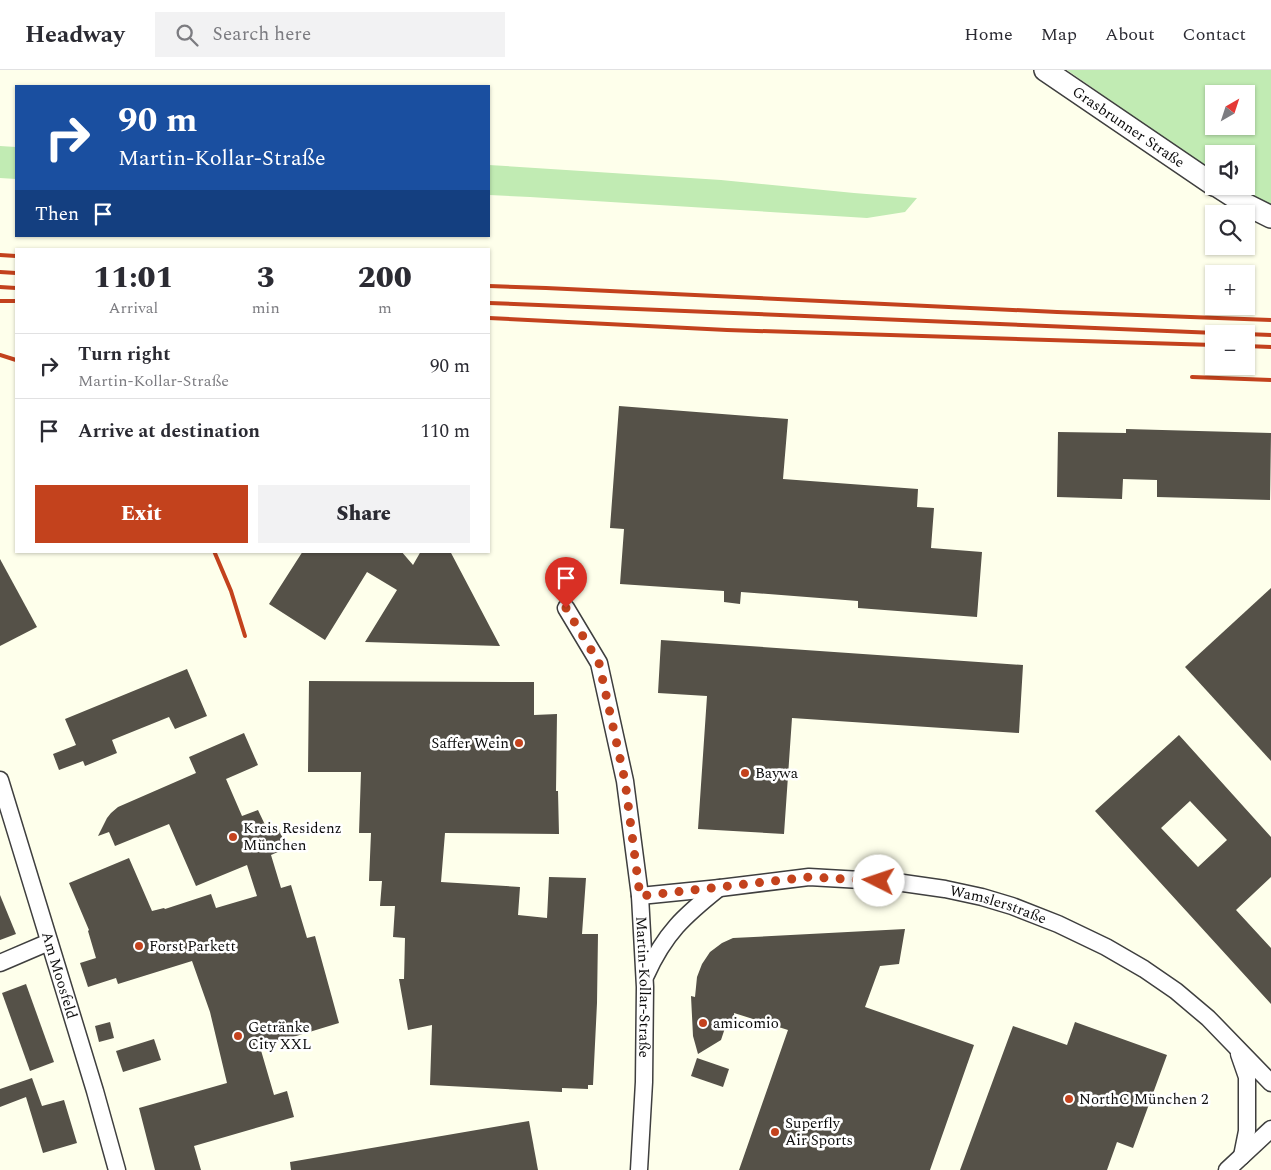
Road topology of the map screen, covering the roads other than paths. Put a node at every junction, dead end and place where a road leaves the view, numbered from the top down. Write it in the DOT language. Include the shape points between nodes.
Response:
graph roads {
  1 [pos="1045,70"];
  2 [pos="1205,178"];
  3 [pos="1231,195"];
  4 [pos="1271,217"];
  5 [pos="566,608"];
  6 [pos="0,780"];
  7 [pos="720,888"];
  8 [pos="640,896"];
  9 [pos="49,942"];
  10 [pos="0,963"];
  11 [pos="645,977"];
  12 [pos="1238,1049"];
  13 [pos="1271,1083"];
  14 [pos="1271,1129"];
  15 [pos="1242,1156"];
  16 [pos="117,1170"];
  17 [pos="639,1170"];
  18 [pos="1227,1170"];
  1 -- 2 [label="street, Grasbrunner Straße"];
  3 -- 4 [label="street, Grasbrunner Straße"];
  5 -- 8 [label="street, Martin-Kollar-Straße" via="599,663 625,781"];
  6 -- 9 [label="street, Am Moosfeld"];
  7 -- 8 [label="street, Wamslerstraße"];
  7 -- 11 [label="street, Wamslerstraße" via="673,929 654,956"];
  7 -- 12 [label="street, Wamslerstraße" via="809,877 896,882 945,889 1012,906 1058,924 1144,969 1208,1018"];
  8 -- 11 [label="street, Martin-Kollar-Straße"];
  9 -- 10 [label="street"];
  9 -- 16 [label="street, Am Moosfeld"];
  11 -- 17 [label="street, Martin-Kollar-Straße"];
  12 -- 13 [label="street, Wamslerstraße"];
  12 -- 15 [label="street, Wamslerstraße" via="1247,1077 1247,1131"];
  14 -- 15 [label="street"];
  15 -- 18 [label="street"];
}
